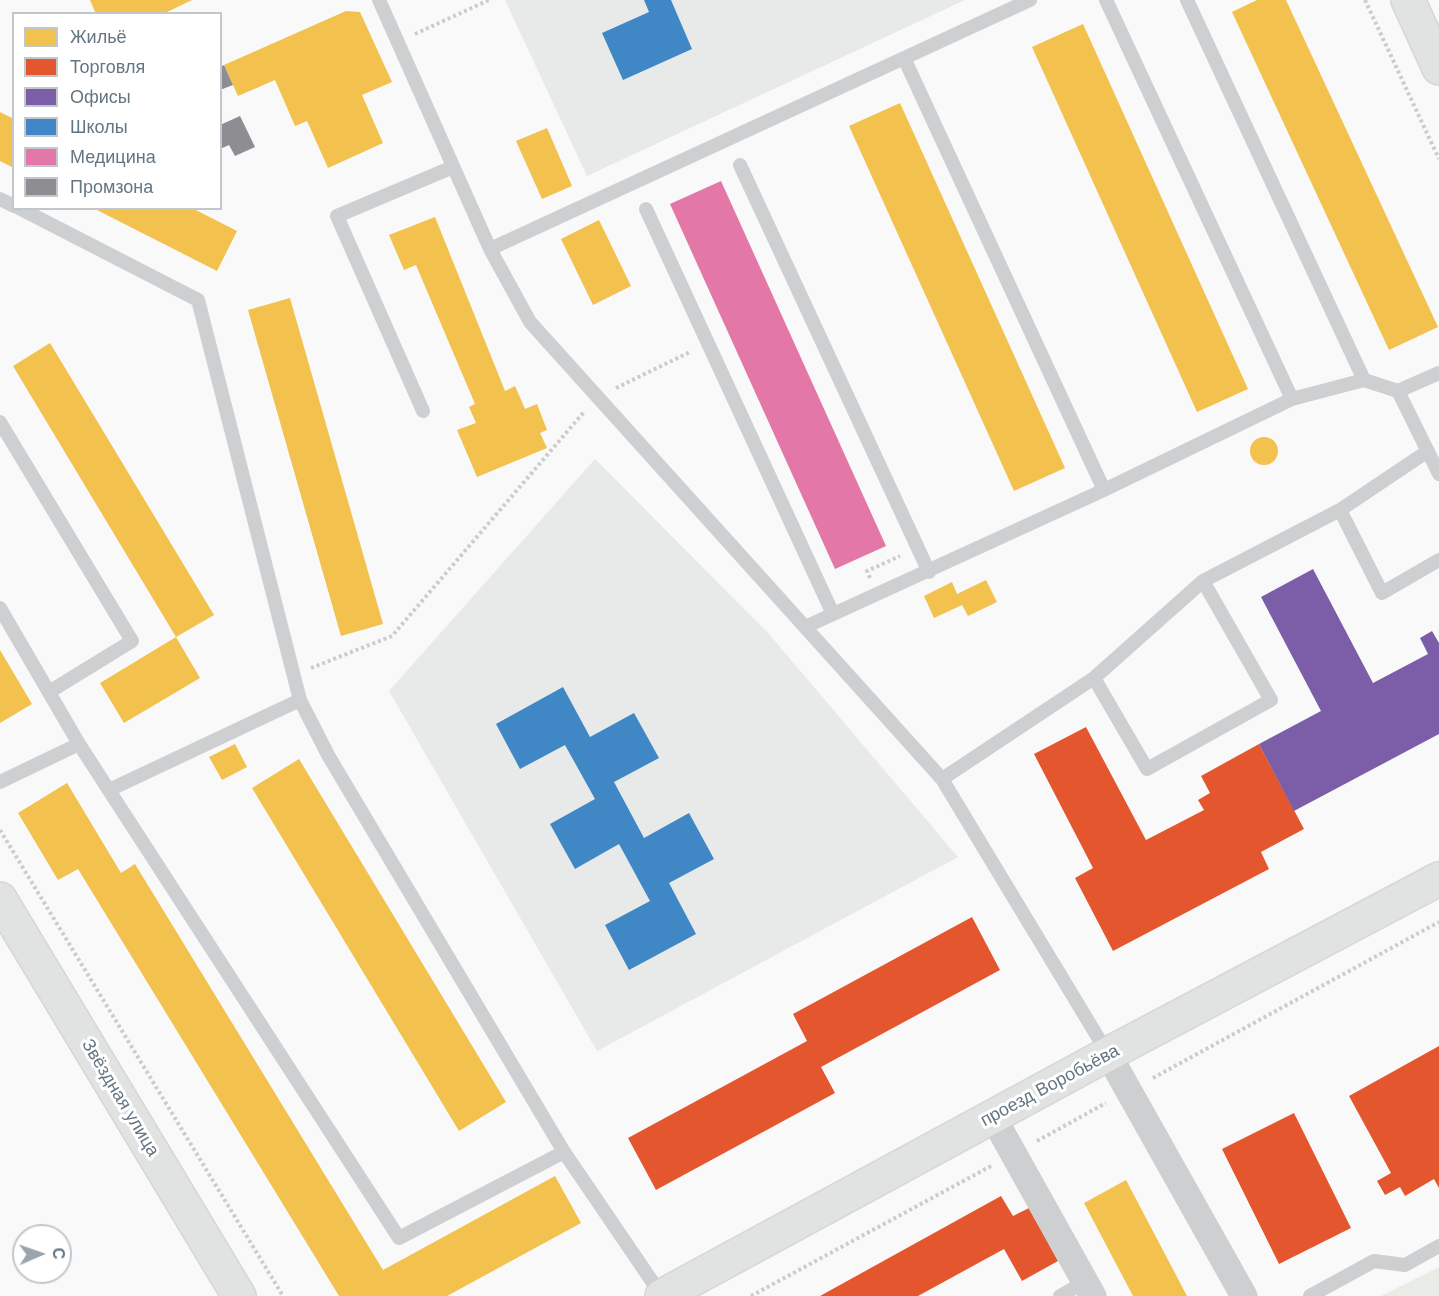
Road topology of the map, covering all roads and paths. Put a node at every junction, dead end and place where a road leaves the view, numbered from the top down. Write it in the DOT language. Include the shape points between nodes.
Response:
graph roads {
  1 [pos="379,0"];
  2 [pos="489,0"];
  3 [pos="1030,0"];
  4 [pos="1106,0"];
  5 [pos="1187,0"];
  6 [pos="1365,0"];
  7 [pos="1408,0"];
  8 [pos="398,42"];
  9 [pos="904,58"];
  10 [pos="1439,68"];
  11 [pos="1439,159"];
  12 [pos="741,165"];
  13 [pos="453,167"];
  14 [pos="646,209"];
  15 [pos="23,210"];
  16 [pos="490,249"];
  17 [pos="708,343"];
  18 [pos="1439,373"];
  19 [pos="1364,380"];
  20 [pos="1398,391"];
  21 [pos="597,397"];
  22 [pos="1292,399"];
  23 [pos="423,411"];
  24 [pos="0,422"];
  25 [pos="1428,451"];
  26 [pos="1439,474"];
  27 [pos="1104,490"];
  28 [pos="1340,510"];
  29 [pos="1439,561"];
  30 [pos="929,572"];
  31 [pos="1203,581"];
  32 [pos="0,608"];
  33 [pos="834,614"];
  34 [pos="805,627"];
  35 [pos="294,674"];
  36 [pos="1094,678"];
  37 [pos="49,692"];
  38 [pos="300,700"];
  39 [pos="79,744"];
  40 [pos="942,779"];
  41 [pos="0,782"];
  42 [pos="109,790"];
  43 [pos="0,830"];
  44 [pos="1439,879"];
  45 [pos="0,899"];
  46 [pos="1439,922"];
  47 [pos="1108,1054"];
  48 [pos="1129,1091"];
  49 [pos="993,1117"];
  50 [pos="564,1152"];
  51 [pos="1014,1154"];
  52 [pos="1439,1246"];
  53 [pos="1089,1289"];
  54 [pos="239,1296"];
  55 [pos="284,1296"];
  56 [pos="662,1296"];
  57 [pos="751,1296"];
  58 [pos="1060,1296"];
  59 [pos="1244,1296"];
  60 [pos="1310,1296"];
  1 -- 8 [label="lane"];
  2 -- 8 [label="path"];
  3 -- 9 [label="lane"];
  4 -- 22 [label="lane"];
  5 -- 19 [label="lane"];
  6 -- 11 [label="path"];
  7 -- 10 [label="main road"];
  8 -- 13 [label="lane"];
  9 -- 16 [label="lane"];
  9 -- 27 [label="lane"];
  12 -- 30 [label="lane"];
  13 -- 16 [label="lane"];
  13 -- 23 [label="lane" via="337,216"];
  14 -- 17 [label="lane"];
  15 -- 35 [label="lane" via="198,300"];
  16 -- 21 [label="lane" via="530,322"];
  17 -- 21 [label="path"];
  17 -- 33 [label="lane"];
  18 -- 20 [label="lane"];
  19 -- 20 [label="lane"];
  19 -- 22 [label="lane"];
  20 -- 25 [label="lane"];
  21 -- 34 [label="lane"];
  21 -- 35 [label="path" via="392,636"];
  22 -- 27 [label="lane"];
  24 -- 37 [label="lane" via="132,641"];
  25 -- 26 [label="lane"];
  25 -- 28 [label="lane"];
  27 -- 30 [label="lane"];
  28 -- 29 [label="lane" via="1382,593"];
  28 -- 31 [label="lane"];
  30 -- 33 [label="lane"];
  31 -- 36 [label="lane"];
  31 -- 36 [label="lane" via="1271,700 1147,769"];
  32 -- 37 [label="lane"];
  33 -- 34 [label="lane"];
  34 -- 40 [label="lane"];
  35 -- 38 [label="lane"];
  36 -- 40 [label="lane"];
  37 -- 39 [label="lane"];
  38 -- 42 [label="lane"];
  38 -- 50 [label="lane" via="328,755"];
  39 -- 41 [label="lane"];
  39 -- 42 [label="lane"];
  40 -- 47 [label="lane"];
  42 -- 50 [label="lane" via="399,1238"];
  43 -- 55 [label="path"];
  44 -- 47 [label="main road, проезд Воробьёва"];
  45 -- 54 [label="main road, Звёздная улица"];
  46 -- 48 [label="path"];
  47 -- 48 [label="street"];
  47 -- 49 [label="main road, проезд Воробьёва"];
  48 -- 51 [label="path"];
  48 -- 59 [label="street"];
  49 -- 51 [label="street"];
  49 -- 56 [label="main road, проезд Воробьёва"];
  50 -- 56 [label="lane"];
  51 -- 53 [label="street"];
  51 -- 57 [label="path"];
  52 -- 60 [label="lane" via="1405,1265 1374,1261"];
  53 -- 58 [label="lane"];
}
